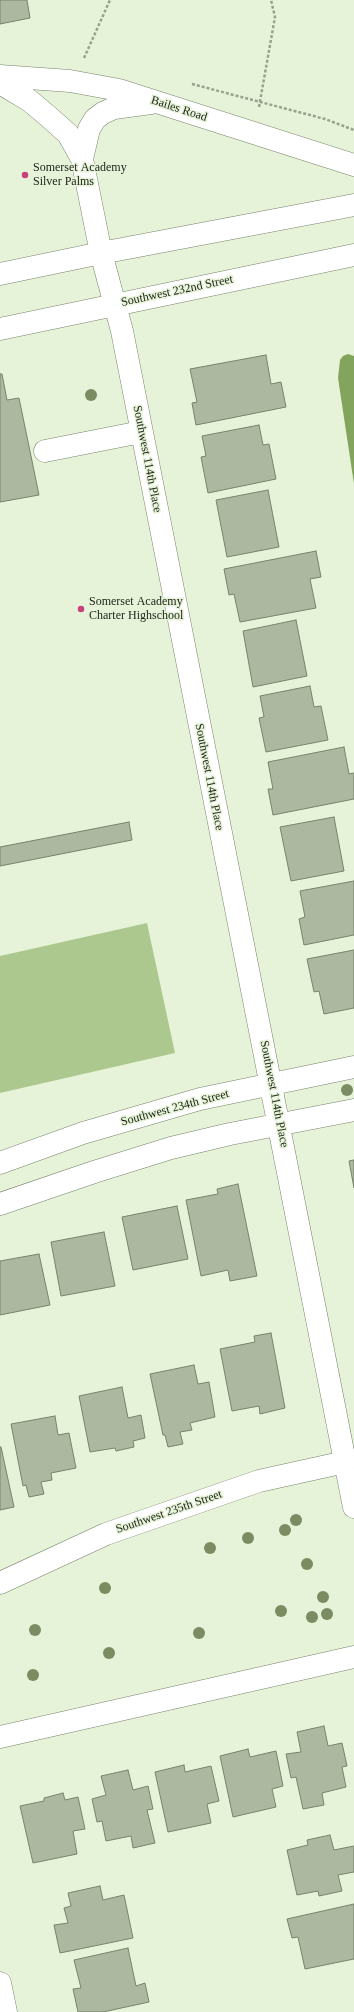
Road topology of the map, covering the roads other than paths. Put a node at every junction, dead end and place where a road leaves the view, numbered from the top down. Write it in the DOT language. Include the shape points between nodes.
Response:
graph roads {
  1 [pos="0,76"];
  2 [pos="0,83"];
  3 [pos="158,102"];
  4 [pos="82,159"];
  5 [pos="354,165"];
  6 [pos="354,205"];
  7 [pos="101,253"];
  8 [pos="354,254"];
  9 [pos="0,274"];
  10 [pos="116,304"];
  11 [pos="0,328"];
  12 [pos="141,432"];
  13 [pos="45,451"];
  14 [pos="354,1067"];
  15 [pos="272,1085"];
  16 [pos="354,1110"];
  17 [pos="279,1125"];
  18 [pos="0,1163"];
  19 [pos="0,1204"];
  20 [pos="345,1462"];
  21 [pos="354,1508"];
  22 [pos="0,1583"];
  23 [pos="354,1657"];
  24 [pos="0,1737"];
  25 [pos="0,1983"];
  26 [pos="6,2012"];
  1 -- 3 [label="street, Bailes Road" via="70,81 119,90"];
  2 -- 4 [label="street, Southwest 114th Place" via="30,101 68,134"];
  3 -- 4 [label="street" via="114,108 103,113 95,119 89,129"];
  3 -- 5 [label="street, Bailes Road"];
  4 -- 7 [label="street, Southwest 114th Place"];
  6 -- 7 [label="street"];
  7 -- 9 [label="street"];
  7 -- 10 [label="street, Southwest 114th Place"];
  8 -- 10 [label="street, Southwest 232nd Street"];
  10 -- 11 [label="street, Southwest 232nd Street"];
  10 -- 12 [label="street, Southwest 114th Place"];
  12 -- 13 [label="street"];
  12 -- 15 [label="street, Southwest 114th Place"];
  14 -- 15 [label="street, Southwest 234th Street"];
  15 -- 17 [label="street, Southwest 114th Place"];
  15 -- 18 [label="street, Southwest 234th Street" via="200,1099 90,1131"];
  16 -- 17 [label="street"];
  17 -- 19 [label="street" via="171,1148"];
  17 -- 20 [label="street, Southwest 114th Place"];
  20 -- 21 [label="street, Southwest 114th Place"];
  20 -- 22 [label="street, Southwest 235th Street" via="259,1481 106,1534"];
  23 -- 24 [label="street"];
  25 -- 26 [label="street"];
}
